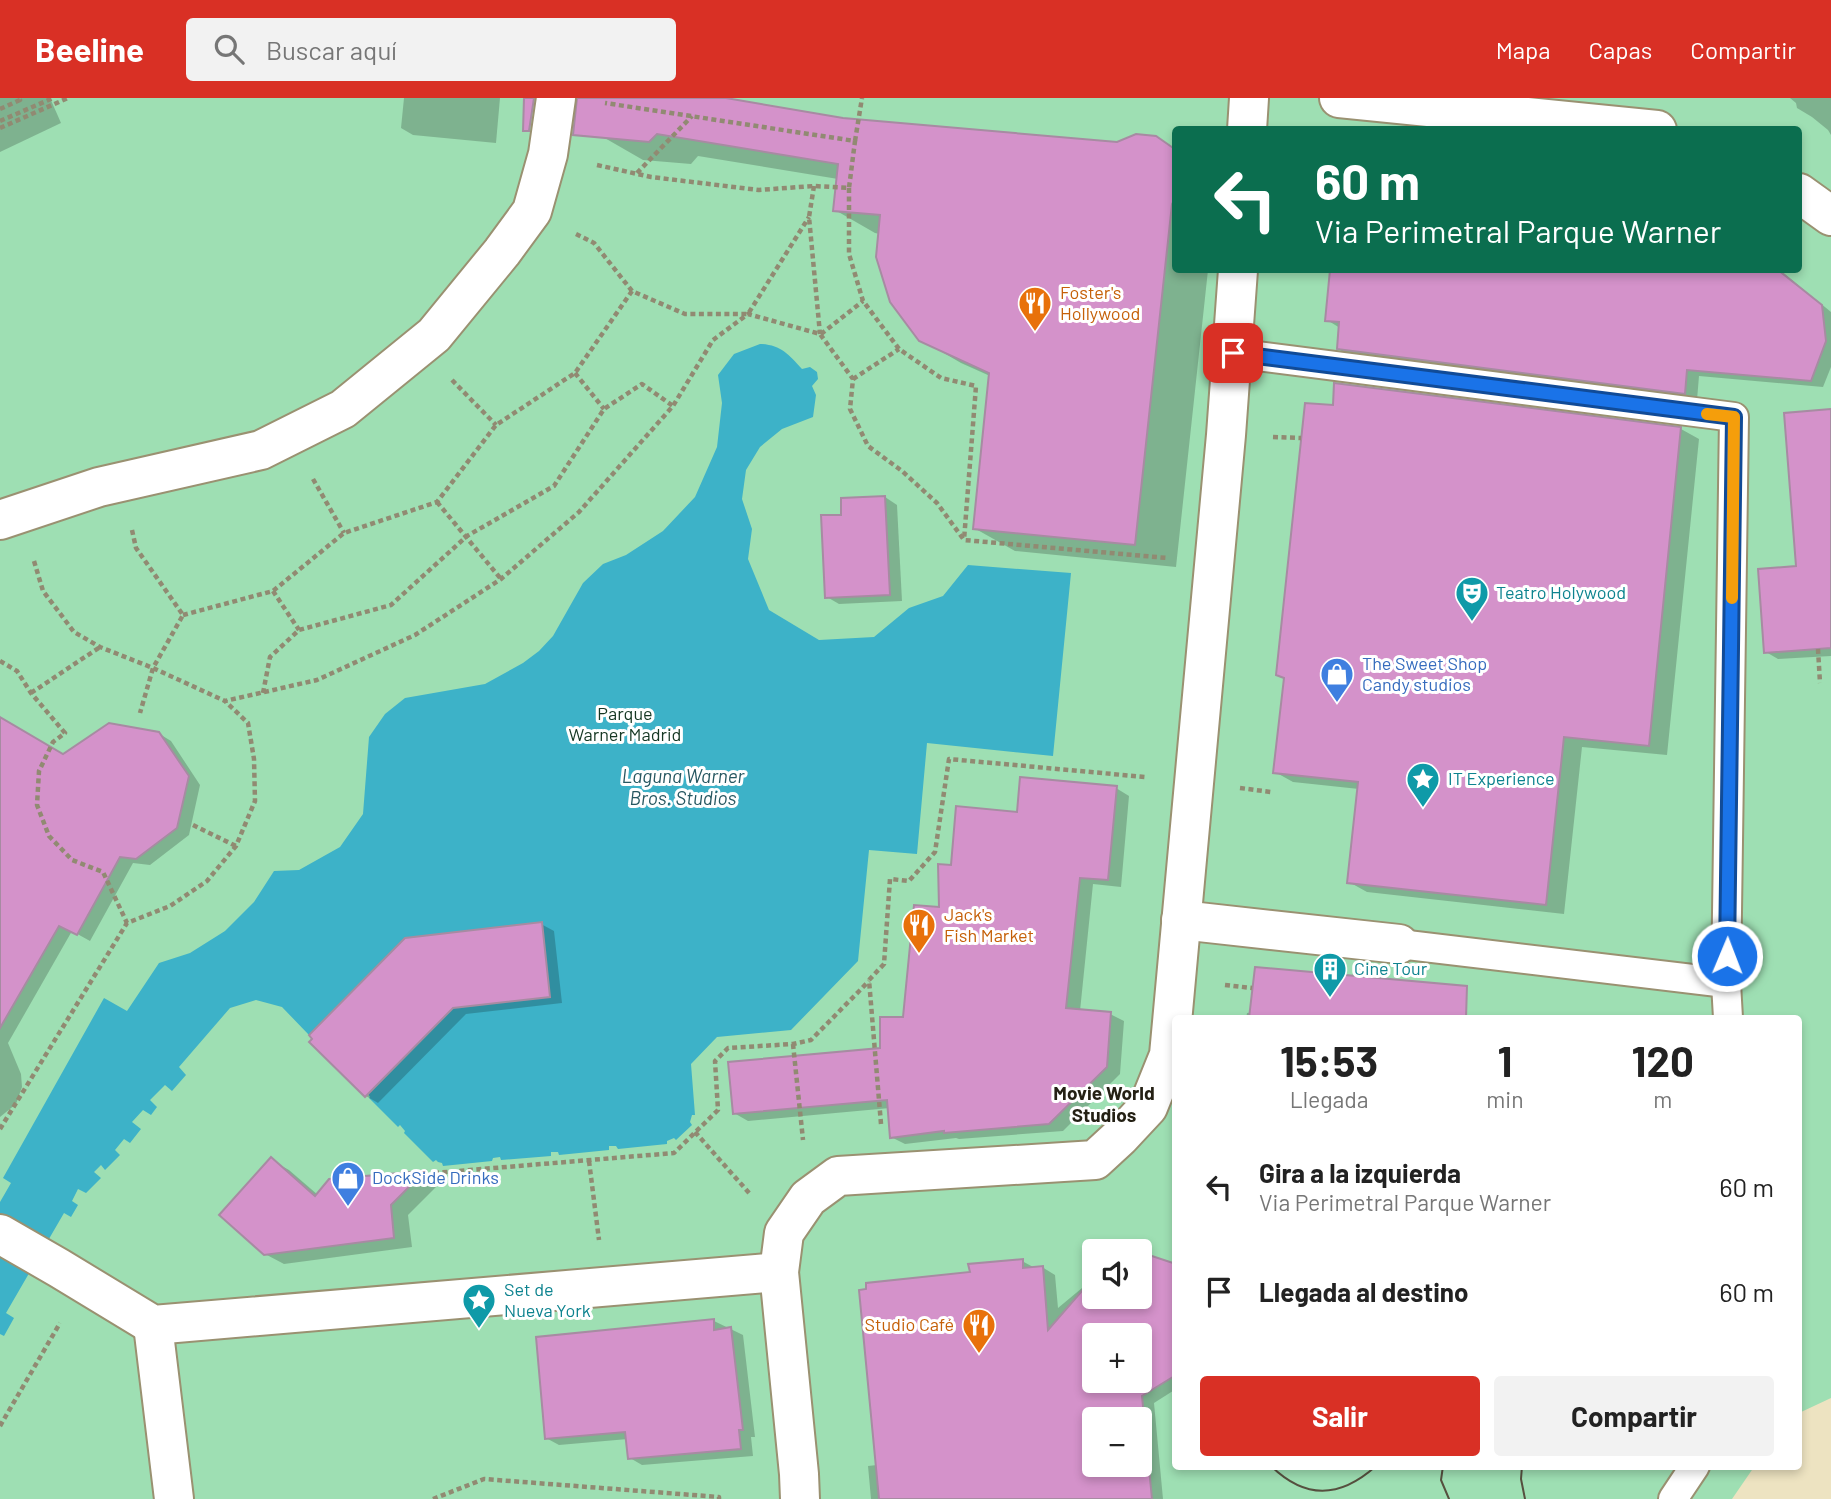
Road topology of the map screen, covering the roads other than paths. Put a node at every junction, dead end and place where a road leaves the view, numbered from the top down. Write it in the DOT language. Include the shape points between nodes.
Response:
graph roads {
  1 [pos="556,98"];
  2 [pos="1249,98"];
  3 [pos="1339,98"];
  4 [pos="1247,126"];
  5 [pos="1617,126"];
  6 [pos="1802,195"];
  7 [pos="1831,216"];
  8 [pos="1238,273"];
  9 [pos="1233,353"];
  10 [pos="10,517"];
  11 [pos="1181,920"];
  12 [pos="1399,944"];
  13 [pos="1726,983"];
  14 [pos="1173,1015"];
  15 [pos="1728,1015"];
  16 [pos="1172,1021"];
  17 [pos="0,1234"];
  18 [pos="779,1272"];
  19 [pos="153,1325"];
  20 [pos="1692,1470"];
  21 [pos="174,1499"];
  22 [pos="800,1499"];
  23 [pos="1673,1499"];
  1 -- 10 [label="street" via="548,154 531,211 434,335 343,409 261,450 121,481"];
  2 -- 4 [label="street"];
  3 -- 5 [label="street"];
  6 -- 7 [label="street"];
  8 -- 9 [label="street"];
  9 -- 11 [label="street"];
  9 -- 13 [label="lane" via="1734,417"];
  11 -- 12 [label="street"];
  11 -- 14 [label="street"];
  12 -- 13 [label="lane"];
  13 -- 15 [label="lane"];
  16 -- 18 [label="street" via="1169,1055 1148,1107 1095,1160 838,1176 808,1198 784,1233"];
  17 -- 19 [label="street"];
  18 -- 19 [label="street"];
  18 -- 22 [label="street"];
  19 -- 21 [label="street"];
  20 -- 23 [label="lane"];
}
